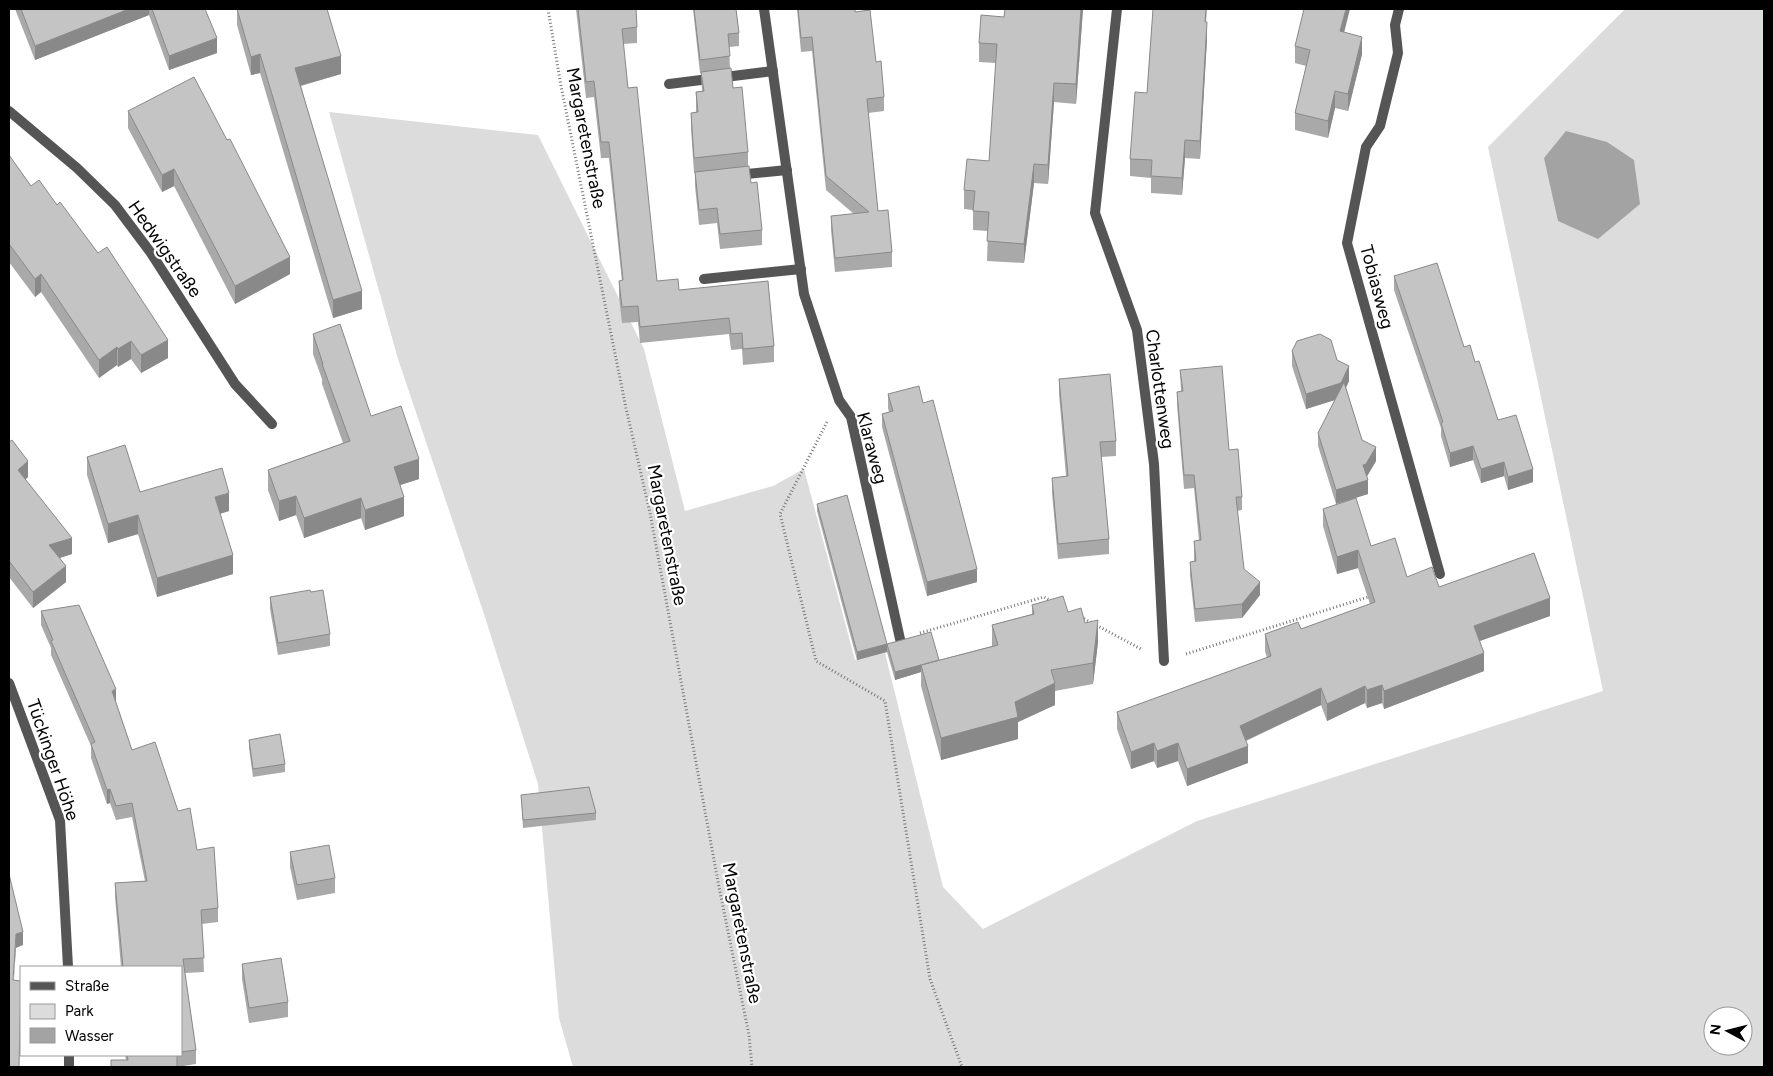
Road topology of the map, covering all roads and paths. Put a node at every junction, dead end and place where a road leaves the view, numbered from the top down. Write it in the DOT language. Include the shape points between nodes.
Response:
graph roads {
  1 [pos="548,9"];
  2 [pos="764,9"];
  3 [pos="1117,9"];
  4 [pos="1399,9"];
  5 [pos="773,71"];
  6 [pos="668,84"];
  7 [pos="9,111"];
  8 [pos="787,170"];
  9 [pos="730,176"];
  10 [pos="801,269"];
  11 [pos="704,279"];
  12 [pos="839,400"];
  13 [pos="272,424"];
  14 [pos="1440,574"];
  15 [pos="1374,595"];
  16 [pos="1052,602"];
  17 [pos="1078,615"];
  18 [pos="900,638"];
  19 [pos="1164,661"];
  20 [pos="9,684"];
  21 [pos="68,966"];
  22 [pos="752,1067"];
  23 [pos="962,1067"];
  1 -- 22 [label="path, Margaretenstraße" via="620,379 650,513 749,1035"];
  2 -- 5 [label="street, Klaraweg"];
  3 -- 19 [label="street, Charlottenweg" via="1095,213 1137,330 1154,464"];
  4 -- 14 [label="street, Tobiasweg" via="1395,25 1398,53 1380,126 1366,148 1347,243"];
  5 -- 6 [label="street"];
  5 -- 8 [label="street, Klaraweg"];
  7 -- 13 [label="street, Hedwigstraße" via="115,205 151,253 235,384"];
  8 -- 9 [label="street"];
  8 -- 10 [label="street, Klaraweg"];
  10 -- 11 [label="street"];
  10 -- 12 [label="street, Klaraweg" via="804,294"];
  12 -- 18 [label="street, Klaraweg" via="851,417"];
  12 -- 23 [label="path" via="780,514 816,661 885,701 930,979"];
  15 -- 19 [label="path"];
  16 -- 18 [label="path" via="1044,597"];
  17 -- 19 [label="path"];
  20 -- 21 [label="street, Tückinger Höhe" via="60,820"];
}
